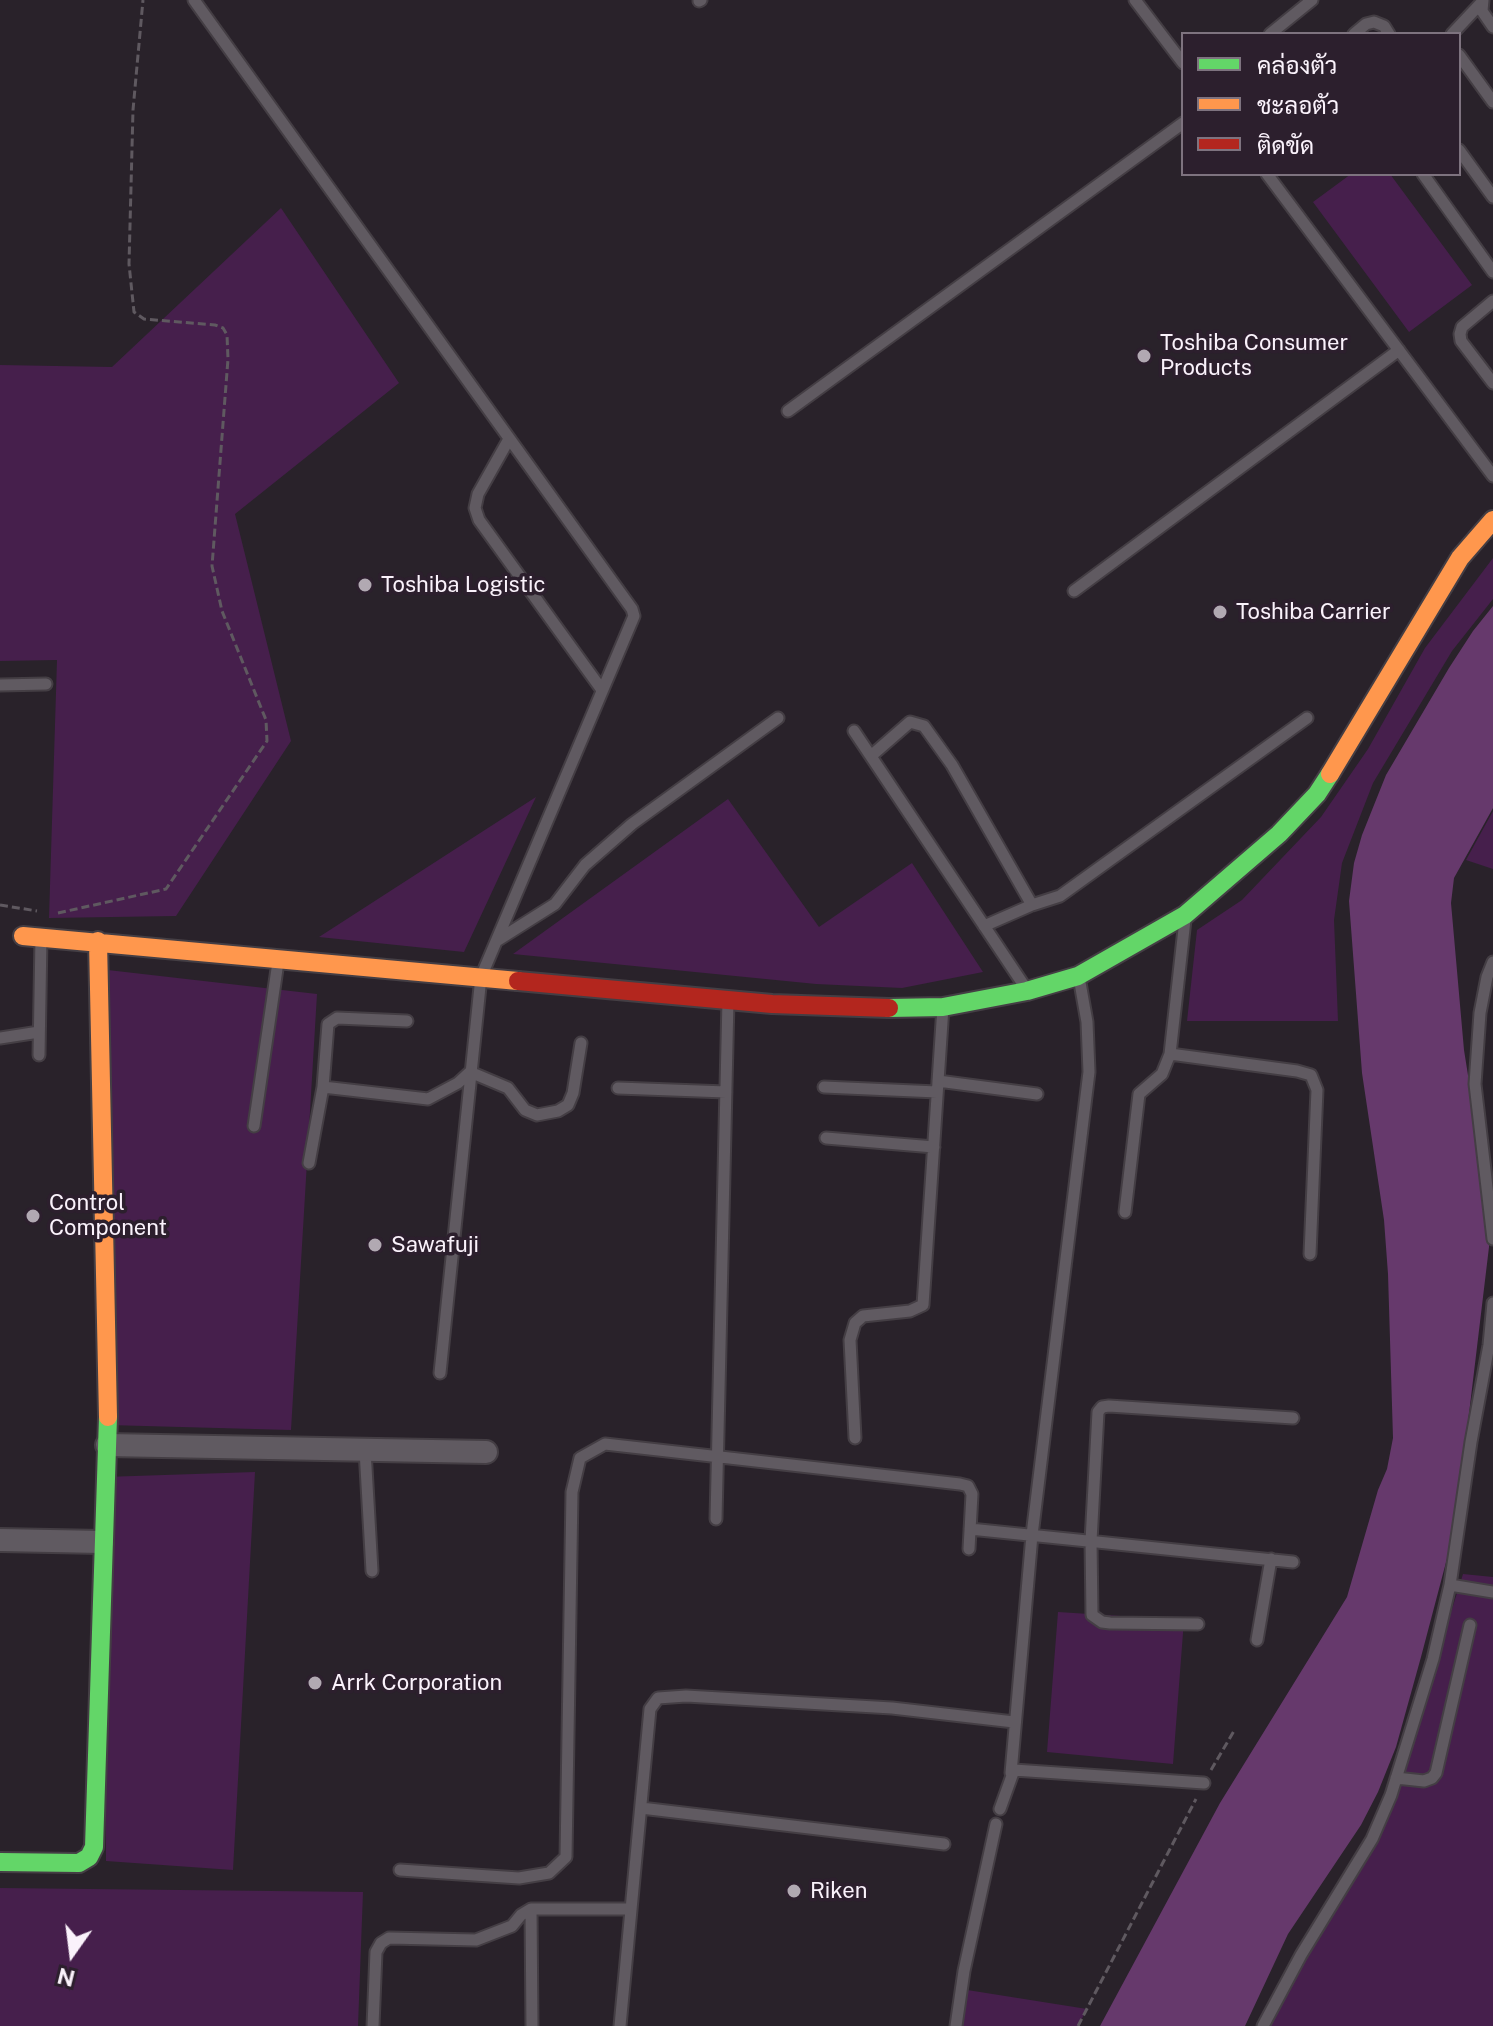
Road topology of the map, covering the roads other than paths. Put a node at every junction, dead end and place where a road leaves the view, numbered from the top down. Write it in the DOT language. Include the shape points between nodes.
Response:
graph roads {
  1 [pos="194,0"];
  2 [pos="1135,0"];
  3 [pos="1312,0"];
  4 [pos="1482,1"];
  5 [pos="1493,27"];
  6 [pos="1272,32"];
  7 [pos="1356,32"];
  8 [pos="1388,32"];
  9 [pos="1454,32"];
  10 [pos="1461,58"];
  11 [pos="1181,60"];
  12 [pos="1493,102"];
  13 [pos="1181,124"];
  14 [pos="1461,153"];
  15 [pos="1268,176"];
  16 [pos="1424,176"];
  17 [pos="1493,197"];
  18 [pos="1493,272"];
  19 [pos="1493,301"];
  20 [pos="1399,350"];
  21 [pos="1493,383"];
  22 [pos="788,411"];
  23 [pos="509,439"];
  24 [pos="1493,476"];
  25 [pos="1493,520"];
  26 [pos="1074,591"];
  27 [pos="46,684"];
  28 [pos="0,685"];
  29 [pos="602,690"];
  30 [pos="778,718"];
  31 [pos="1307,718"];
  32 [pos="854,731"];
  33 [pos="871,756"];
  34 [pos="1032,905"];
  35 [pos="1185,915"];
  36 [pos="984,926"];
  37 [pos="32,936"];
  38 [pos="498,940"];
  39 [pos="98,941"];
  40 [pos="278,958"];
  41 [pos="1493,962"];
  42 [pos="1078,976"];
  43 [pos="481,977"];
  44 [pos="1027,991"];
  45 [pos="1488,999"];
  46 [pos="728,1000"];
  47 [pos="943,1007"];
  48 [pos="407,1021"];
  49 [pos="39,1032"];
  50 [pos="0,1038"];
  51 [pos="581,1043"];
  52 [pos="1170,1054"];
  53 [pos="39,1055"];
  54 [pos="470,1072"];
  55 [pos="938,1086"];
  56 [pos="323,1087"];
  57 [pos="824,1087"];
  58 [pos="618,1088"];
  59 [pos="726,1092"];
  60 [pos="1037,1094"];
  61 [pos="254,1126"];
  62 [pos="826,1138"];
  63 [pos="934,1147"];
  64 [pos="309,1163"];
  65 [pos="1125,1212"];
  66 [pos="1493,1239"];
  67 [pos="1310,1254"];
  68 [pos="1493,1303"];
  69 [pos="440,1373"];
  70 [pos="1293,1418"];
  71 [pos="855,1438"];
  72 [pos="107,1445"];
  73 [pos="365,1450"];
  74 [pos="486,1452"];
  75 [pos="717,1458"];
  76 [pos="716,1519"];
  77 [pos="970,1529"];
  78 [pos="1032,1535"];
  79 [pos="0,1540"];
  80 [pos="1091,1541"];
  81 [pos="102,1542"];
  82 [pos="969,1549"];
  83 [pos="1271,1559"];
  84 [pos="1293,1562"];
  85 [pos="372,1571"];
  86 [pos="1450,1585"];
  87 [pos="1493,1592"];
  88 [pos="1198,1624"];
  89 [pos="1470,1625"];
  90 [pos="1257,1640"];
  91 [pos="1014,1722"];
  92 [pos="1011,1773"];
  93 [pos="1396,1778"];
  94 [pos="1204,1783"];
  95 [pos="641,1808"];
  96 [pos="1000,1809"];
  97 [pos="996,1824"];
  98 [pos="944,1844"];
  99 [pos="0,1862"];
  100 [pos="400,1870"];
  101 [pos="531,1909"];
  102 [pos="631,1909"];
  103 [pos="373,2026"];
  104 [pos="532,2026"];
  105 [pos="620,2026"];
  106 [pos="956,2026"];
  107 [pos="1263,2026"];
  1 -- 23 [label="lane"];
  2 -- 11 [label="lane"];
  3 -- 6 [label="lane"];
  4 -- 5 [label="lane"];
  4 -- 9 [label="lane"];
  7 -- 8 [label="lane" via="1374,22"];
  10 -- 12 [label="lane"];
  13 -- 22 [label="lane"];
  14 -- 17 [label="lane"];
  15 -- 20 [label="lane"];
  16 -- 18 [label="lane"];
  19 -- 21 [label="lane" via="1460,334"];
  20 -- 24 [label="lane"];
  20 -- 26 [label="lane"];
  23 -- 29 [label="lane" via="632,609 634,621"];
  23 -- 29 [label="lane" via="478,494 479,520"];
  25 -- 35 [label="street" via="1460,558 1317,794"];
  27 -- 28 [label="lane"];
  29 -- 38 [label="lane"];
  30 -- 38 [label="lane" via="632,824 585,865 555,904"];
  31 -- 34 [label="lane" via="1060,896"];
  32 -- 33 [label="lane"];
  33 -- 34 [label="lane" via="910,722 924,726"];
  33 -- 36 [label="lane"];
  34 -- 36 [label="lane"];
  35 -- 42 [label="street"];
  35 -- 52 [label="lane"];
  36 -- 44 [label="lane"];
  37 -- 39 [label="street"];
  37 -- 49 [label="lane"];
  38 -- 43 [label="lane"];
  39 -- 40 [label="street"];
  39 -- 72 [label="street"];
  40 -- 43 [label="street"];
  40 -- 61 [label="lane"];
  41 -- 45 [label="lane"];
  42 -- 44 [label="street"];
  42 -- 78 [label="lane" via="1089,1072"];
  43 -- 46 [label="street"];
  43 -- 54 [label="lane"];
  44 -- 47 [label="street"];
  45 -- 66 [label="lane" via="1475,1084"];
  46 -- 47 [label="street" via="858,1009"];
  46 -- 59 [label="lane"];
  47 -- 55 [label="lane"];
  48 -- 56 [label="lane" via="337,1018 328,1024"];
  49 -- 50 [label="lane"];
  49 -- 53 [label="lane"];
  51 -- 54 [label="lane" via="573,1093 558,1111 537,1115 525,1110 508,1088"];
  52 -- 65 [label="lane" via="1162,1074 1139,1094"];
  52 -- 67 [label="lane" via="1311,1075 1317,1090"];
  54 -- 56 [label="lane" via="428,1099"];
  54 -- 69 [label="lane"];
  55 -- 57 [label="lane"];
  55 -- 60 [label="lane"];
  55 -- 63 [label="lane"];
  56 -- 64 [label="lane"];
  58 -- 59 [label="lane"];
  59 -- 75 [label="lane"];
  62 -- 63 [label="lane"];
  63 -- 71 [label="lane" via="923,1305 863,1316 855,1323 850,1340"];
  68 -- 86 [label="lane"];
  70 -- 80 [label="lane" via="1102,1407 1096,1420"];
  72 -- 73 [label="street"];
  72 -- 81 [label="street"];
  73 -- 74 [label="street"];
  73 -- 85 [label="lane"];
  75 -- 76 [label="lane"];
  75 -- 77 [label="lane" via="968,1486"];
  75 -- 100 [label="lane" via="605,1444 580,1458 572,1492 566,1857 549,1873 519,1878"];
  77 -- 78 [label="lane"];
  77 -- 82 [label="lane"];
  78 -- 80 [label="lane"];
  78 -- 91 [label="lane"];
  79 -- 81 [label="street"];
  80 -- 83 [label="lane"];
  80 -- 88 [label="lane" via="1096,1619"];
  81 -- 99 [label="street" via="94,1847 79,1863"];
  83 -- 84 [label="lane"];
  83 -- 90 [label="lane"];
  86 -- 87 [label="lane"];
  86 -- 93 [label="lane"];
  89 -- 93 [label="lane" via="1436,1773 1424,1781"];
  91 -- 92 [label="lane"];
  91 -- 95 [label="lane" via="892,1708 658,1698 650,1709"];
  92 -- 94 [label="lane"];
  92 -- 96 [label="lane"];
  93 -- 107 [label="lane" via="1372,1839"];
  95 -- 98 [label="lane"];
  95 -- 102 [label="lane"];
  97 -- 106 [label="lane"];
  101 -- 102 [label="lane"];
  101 -- 103 [label="lane" via="512,1926 476,1940 389,1938 381,1943 376,1952"];
  101 -- 104 [label="lane"];
  102 -- 105 [label="lane"];
}
